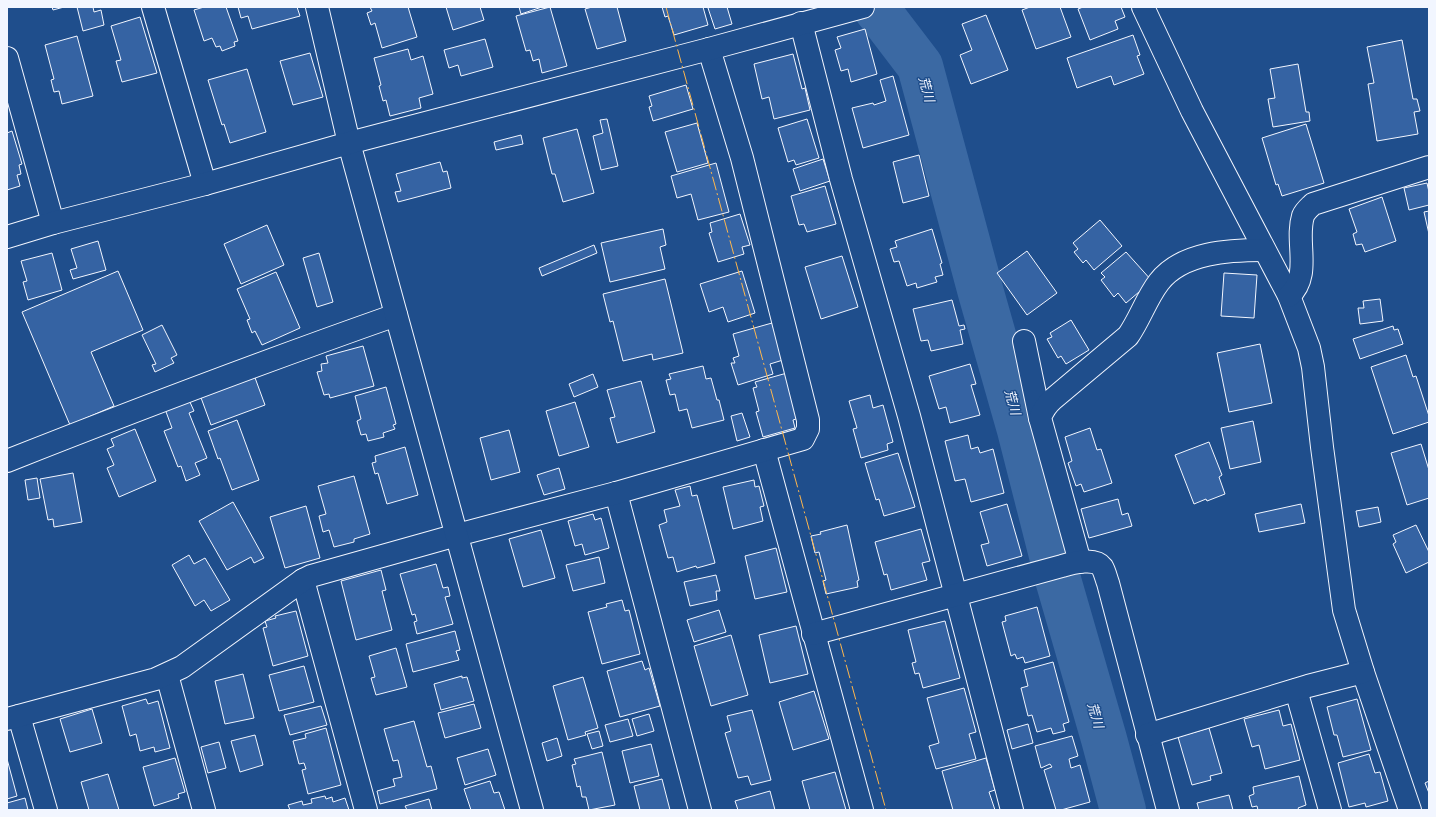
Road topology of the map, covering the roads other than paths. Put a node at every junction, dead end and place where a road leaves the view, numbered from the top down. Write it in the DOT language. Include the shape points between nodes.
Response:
graph roads {
  1 [pos="153,7"];
  2 [pos="317,7"];
  3 [pos="863,7"];
  4 [pos="1143,7"];
  5 [pos="801,23"];
  6 [pos="709,49"];
  7 [pos="7,58"];
  8 [pos="349,143"];
  9 [pos="1429,167"];
  10 [pos="204,184"];
  11 [pos="53,223"];
  12 [pos="7,237"];
  13 [pos="1264,250"];
  14 [pos="1289,296"];
  15 [pos="396,315"];
  16 [pos="1024,341"];
  17 [pos="1040,418"];
  18 [pos="764,450"];
  19 [pos="7,461"];
  20 [pos="616,493"];
  21 [pos="457,535"];
  22 [pos="1080,562"];
  23 [pos="303,580"];
  24 [pos="955,594"];
  25 [pos="814,634"];
  26 [pos="1363,672"];
  27 [pos="167,675"];
  28 [pos="1296,690"];
  29 [pos="13,718"];
  30 [pos="1148,735"];
  31 [pos="46,810"];
  32 [pos="204,810"];
  33 [pos="366,810"];
  34 [pos="532,810"];
  35 [pos="700,810"];
  36 [pos="862,810"];
  37 [pos="1012,810"];
  38 [pos="1168,810"];
  39 [pos="1330,810"];
  40 [pos="1410,810"];
  1 -- 10 [label="street"];
  2 -- 8 [label="street"];
  3 -- 5 [label="street"];
  4 -- 13 [label="street" via="1192,111"];
  5 -- 6 [label="street"];
  5 -- 24 [label="street" via="841,180 909,416"];
  6 -- 8 [label="street"];
  6 -- 18 [label="street" via="742,158 808,420 808,429 803,439"];
  7 -- 11 [label="street"];
  8 -- 10 [label="street"];
  8 -- 15 [label="street"];
  9 -- 14 [label="street" via="1313,204 1306,210 1302,220 1301,273 1299,283"];
  10 -- 11 [label="street"];
  11 -- 12 [label="street"];
  13 -- 14 [label="street"];
  13 -- 17 [label="street" via="1207,255 1188,260 1170,272 1153,291 1137,324 1128,336 1046,405"];
  14 -- 26 [label="street" via="1309,348 1313,367 1344,610"];
  15 -- 19 [label="street" via="136,410"];
  15 -- 21 [label="street"];
  16 -- 17 [label="street"];
  17 -- 22 [label="street"];
  18 -- 20 [label="street"];
  18 -- 25 [label="street"];
  20 -- 21 [label="street"];
  20 -- 35 [label="street"];
  21 -- 23 [label="street"];
  21 -- 34 [label="street"];
  22 -- 24 [label="street"];
  22 -- 30 [label="street" via="1102,566"];
  23 -- 27 [label="street" via="182,667"];
  23 -- 33 [label="street"];
  24 -- 25 [label="street"];
  24 -- 37 [label="street"];
  25 -- 36 [label="street"];
  26 -- 28 [label="street"];
  26 -- 40 [label="street"];
  27 -- 29 [label="street"];
  27 -- 32 [label="street"];
  28 -- 30 [label="street"];
  28 -- 39 [label="street"];
  29 -- 31 [label="street"];
  30 -- 38 [label="street"];
}
